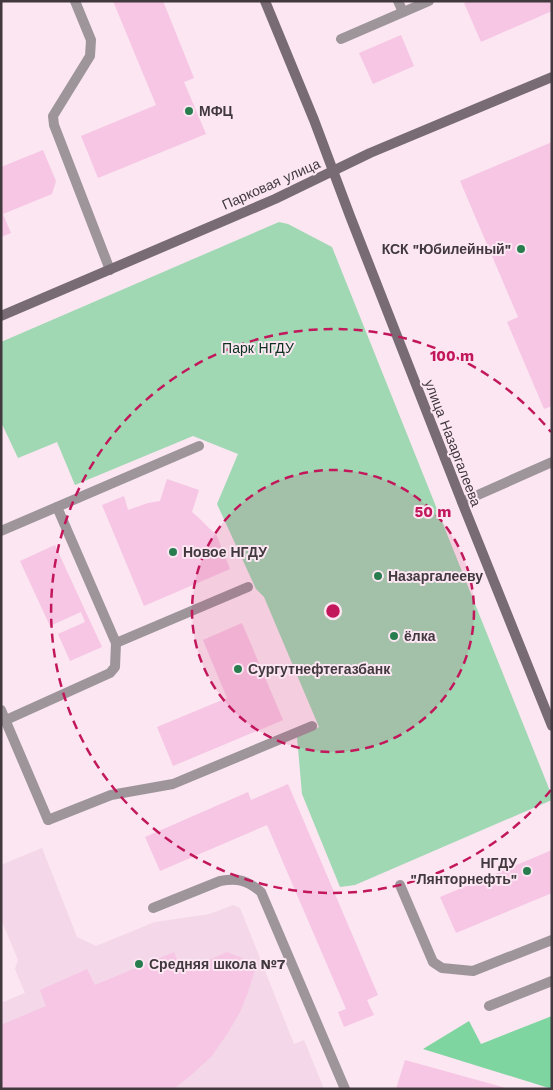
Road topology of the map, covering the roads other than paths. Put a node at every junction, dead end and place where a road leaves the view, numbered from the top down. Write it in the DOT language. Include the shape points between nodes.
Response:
graph roads {
  1 [pos="75,1"];
  2 [pos="265,1"];
  3 [pos="398,1"];
  4 [pos="429,1"];
  5 [pos="403,12"];
  6 [pos="341,39"];
  7 [pos="552,77"];
  8 [pos="333,171"];
  9 [pos="110,270"];
  10 [pos="1,316"];
  11 [pos="199,446"];
  12 [pos="552,462"];
  13 [pos="462,502"];
  14 [pos="57,507"];
  15 [pos="1,530"];
  16 [pos="248,588"];
  17 [pos="116,643"];
  18 [pos="1,710"];
  19 [pos="6,720"];
  20 [pos="312,726"];
  21 [pos="552,726"];
  22 [pos="400,885"];
  23 [pos="153,908"];
  24 [pos="552,940"];
  25 [pos="552,981"];
  26 [pos="488,1006"];
  27 [pos="344,1089"];
  1 -- 9 [label="street" via="91,40 90,56 53,116 54,125"];
  2 -- 8 [label="main road, улица Назаргалеева"];
  3 -- 5 [label="street"];
  4 -- 5 [label="street"];
  5 -- 6 [label="street"];
  7 -- 8 [label="main road, Парковая улица"];
  8 -- 9 [label="main road, Парковая улица"];
  8 -- 13 [label="main road, улица Назаргалеева"];
  9 -- 10 [label="main road, Парковая улица"];
  11 -- 14 [label="street"];
  12 -- 13 [label="street"];
  13 -- 21 [label="main road, улица Назаргалеева"];
  14 -- 15 [label="street"];
  14 -- 17 [label="street"];
  16 -- 17 [label="street"];
  17 -- 19 [label="street" via="115,667 110,673"];
  18 -- 19 [label="street"];
  19 -- 20 [label="street" via="48,820 111,795 173,784"];
  22 -- 24 [label="street" via="433,962 442,968 473,971"];
  23 -- 27 [label="street" via="230,879 252,884 261,892"];
  25 -- 26 [label="street"];
}
